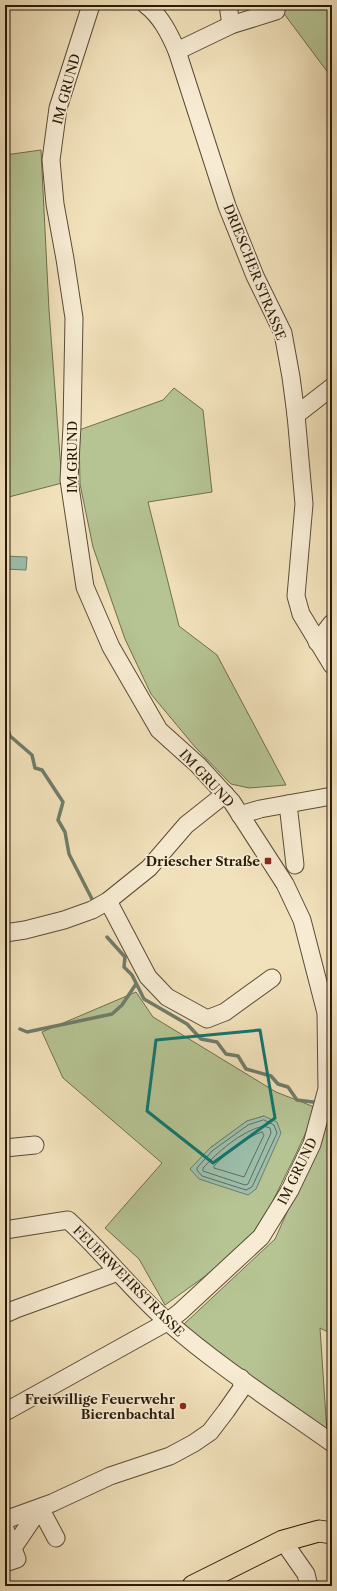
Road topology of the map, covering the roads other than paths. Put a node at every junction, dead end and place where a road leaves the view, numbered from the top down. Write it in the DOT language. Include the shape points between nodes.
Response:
graph roads {
  1 [pos="91,5"];
  2 [pos="146,5"];
  3 [pos="228,5"];
  4 [pos="276,11"];
  5 [pos="231,25"];
  6 [pos="177,51"];
  7 [pos="332,387"];
  8 [pos="296,415"];
  9 [pos="332,623"];
  10 [pos="317,642"];
  11 [pos="332,665"];
  12 [pos="225,794"];
  13 [pos="332,796"];
  14 [pos="288,804"];
  15 [pos="240,815"];
  16 [pos="295,865"];
  17 [pos="108,901"];
  18 [pos="5,932"];
  19 [pos="272,978"];
  20 [pos="330,1072"];
  21 [pos="35,1145"];
  22 [pos="5,1148"];
  23 [pos="5,1230"];
  24 [pos="118,1272"];
  25 [pos="5,1314"];
  26 [pos="167,1322"];
  27 [pos="241,1378"];
  28 [pos="5,1412"];
  29 [pos="332,1443"];
  30 [pos="40,1508"];
  31 [pos="5,1520"];
  32 [pos="5,1529"];
  33 [pos="332,1533"];
  34 [pos="56,1538"];
  35 [pos="283,1542"];
  36 [pos="13,1548"];
  37 [pos="5,1563"];
  38 [pos="193,1586"];
  39 [pos="309,1586"];
  1 -- 12 [label="street, IM GRUND" via="58,108 51,160 55,204 74,318 69,480 85,587 110,647 159,730 198,765"];
  2 -- 6 [label="street, DRIESCHER STRASSE" via="168,31"];
  3 -- 5 [label="street"];
  4 -- 5 [label="street"];
  5 -- 6 [label="street"];
  6 -- 8 [label="street, DRIESCHER STRASSE" via="227,206 255,276 283,334"];
  7 -- 8 [label="street"];
  8 -- 10 [label="street, DRIESCHER STRASSE" via="304,504 296,596 300,614"];
  9 -- 10 [label="street"];
  10 -- 11 [label="street, DRIESCHER STRASSE"];
  12 -- 15 [label="street, IM GRUND"];
  12 -- 17 [label="street" via="186,825 149,868"];
  13 -- 14 [label="street"];
  14 -- 15 [label="street"];
  14 -- 16 [label="street"];
  15 -- 20 [label="street, IM GRUND" via="285,884 302,920 326,1013"];
  17 -- 18 [label="street" via="64,920 25,930"];
  17 -- 19 [label="street" via="148,977 167,997 207,1019 225,1012"];
  20 -- 26 [label="street, IM GRUND" via="312,1144 290,1190 261,1237"];
  21 -- 22 [label="street"];
  23 -- 24 [label="street, FEUERWEHRSTRASSE" via="68,1220"];
  24 -- 25 [label="street"];
  24 -- 26 [label="street, FEUERWEHRSTRASSE"];
  26 -- 27 [label="street, FEUERWEHRSTRASSE" via="215,1361"];
  26 -- 28 [label="street, IM GRUND"];
  27 -- 29 [label="street, FEUERWEHRSTRASSE"];
  27 -- 30 [label="street" via="242,1388 210,1432 170,1456 110,1476"];
  30 -- 31 [label="street"];
  30 -- 34 [label="street"];
  30 -- 36 [label="street"];
  32 -- 36 [label="street"];
  33 -- 35 [label="main road" via="319,1531"];
  35 -- 38 [label="main road"];
  35 -- 39 [label="street" via="306,1574"];
  36 -- 37 [label="street" via="17,1558"];
}
